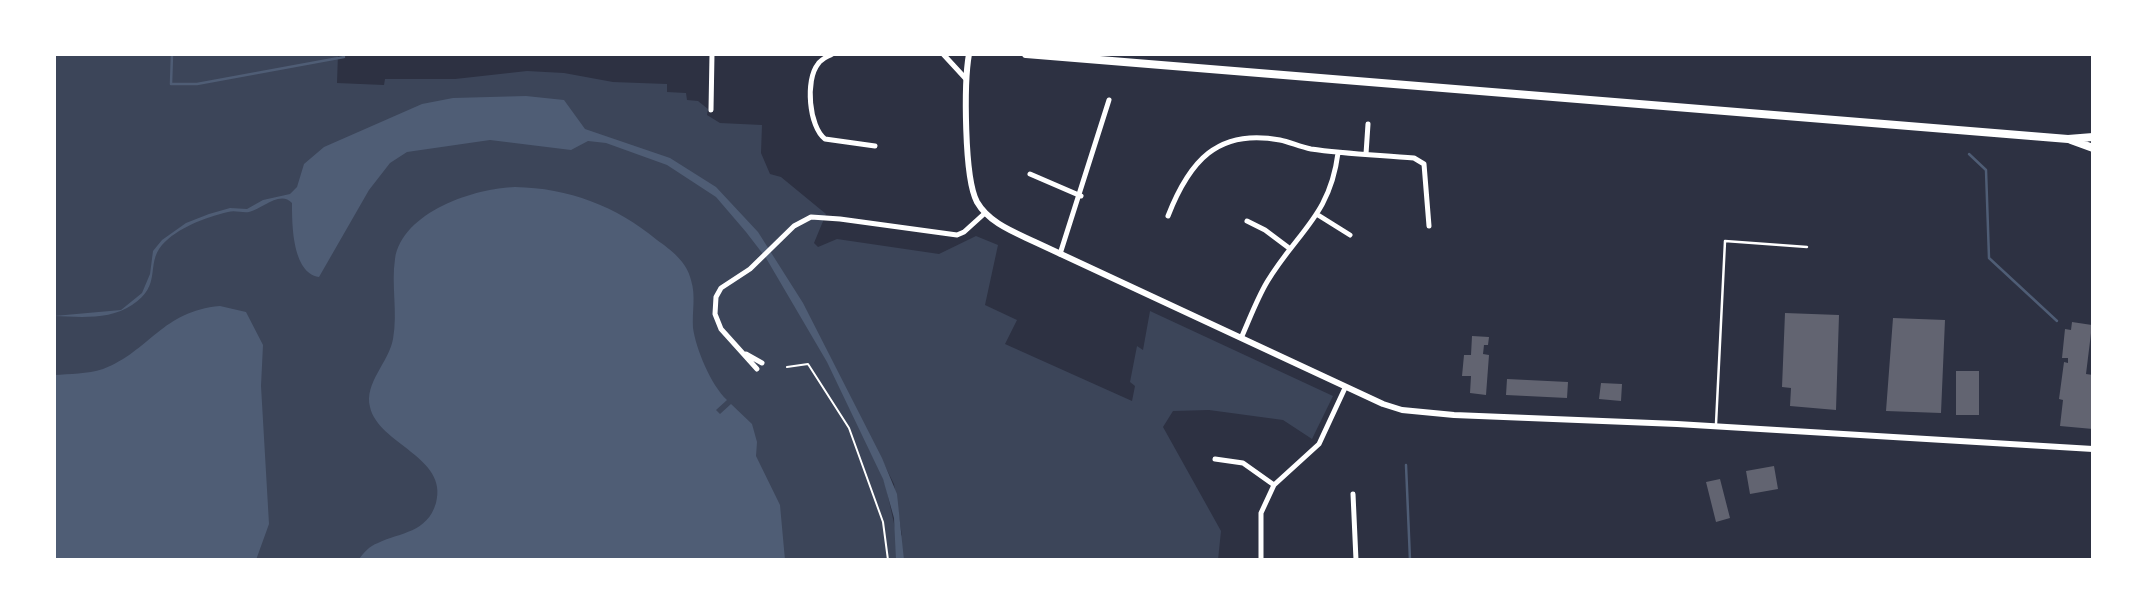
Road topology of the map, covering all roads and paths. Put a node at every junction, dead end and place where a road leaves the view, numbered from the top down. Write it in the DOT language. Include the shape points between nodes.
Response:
graph roads {
  1 [pos="712,54"];
  2 [pos="832,54"];
  3 [pos="943,54"];
  4 [pos="969,54"];
  5 [pos="1026,54"];
  6 [pos="1055,55"];
  7 [pos="966,79"];
  8 [pos="1110,100"];
  9 [pos="701,101"];
  10 [pos="711,101"];
  11 [pos="1097,108"];
  12 [pos="710,110"];
  13 [pos="1106,111"];
  14 [pos="1368,124"];
  15 [pos="2093,137"];
  16 [pos="2068,139"];
  17 [pos="875,146"];
  18 [pos="2093,148"];
  19 [pos="1338,153"];
  20 [pos="1366,153"];
  21 [pos="1049,172"];
  22 [pos="1030,174"];
  23 [pos="1045,180"];
  24 [pos="1081,195"];
  25 [pos="985,213"];
  26 [pos="1318,215"];
  27 [pos="1168,216"];
  28 [pos="1247,221"];
  29 [pos="1429,226"];
  30 [pos="1350,235"];
  31 [pos="1807,247"];
  32 [pos="1289,248"];
  33 [pos="1060,254"];
  34 [pos="1242,336"];
  35 [pos="746,354"];
  36 [pos="762,363"];
  37 [pos="787,367"];
  38 [pos="757,369"];
  39 [pos="1345,388"];
  40 [pos="1716,427"];
  41 [pos="2093,449"];
  42 [pos="1215,459"];
  43 [pos="1274,485"];
  44 [pos="1353,494"];
  45 [pos="888,560"];
  46 [pos="1261,560"];
  47 [pos="1356,560"];
  1 -- 10 [label="street"];
  2 -- 17 [label="street" via="813,71 813,124 825,139"];
  3 -- 7 [label="street"];
  4 -- 7 [label="street"];
  5 -- 6 [label="main road"];
  6 -- 16 [label="main road"];
  7 -- 25 [label="street" via="970,174"];
  8 -- 13 [label="street"];
  9 -- 10 [label="street"];
  10 -- 12 [label="street"];
  11 -- 13 [label="street"];
  13 -- 24 [label="street"];
  14 -- 20 [label="street"];
  15 -- 16 [label="main road"];
  16 -- 18 [label="main road"];
  19 -- 20 [label="street"];
  19 -- 26 [label="street" via="1335,183"];
  19 -- 27 [label="street" via="1251,136 1228,140 1200,159 1178,188"];
  20 -- 29 [label="street" via="1414,158 1424,164"];
  21 -- 23 [label="street"];
  22 -- 23 [label="street"];
  23 -- 24 [label="street"];
  24 -- 33 [label="street"];
  25 -- 33 [label="street"];
  25 -- 35 [label="street" via="957,234 811,217 794,226 750,269 720,289 715,314 721,329"];
  26 -- 30 [label="street"];
  26 -- 32 [label="street"];
  28 -- 32 [label="street"];
  31 -- 40 [label="lane" via="1726,241"];
  32 -- 34 [label="street" via="1265,284"];
  33 -- 34 [label="street"];
  34 -- 39 [label="street"];
  35 -- 36 [label="street"];
  35 -- 38 [label="street"];
  37 -- 45 [label="path" via="808,364 849,428 883,522"];
  39 -- 40 [label="street" via="1413,411"];
  39 -- 43 [label="street" via="1319,444"];
  40 -- 41 [label="street"];
  42 -- 43 [label="street" via="1243,463"];
  43 -- 46 [label="street" via="1261,513"];
  44 -- 47 [label="street"];
}
